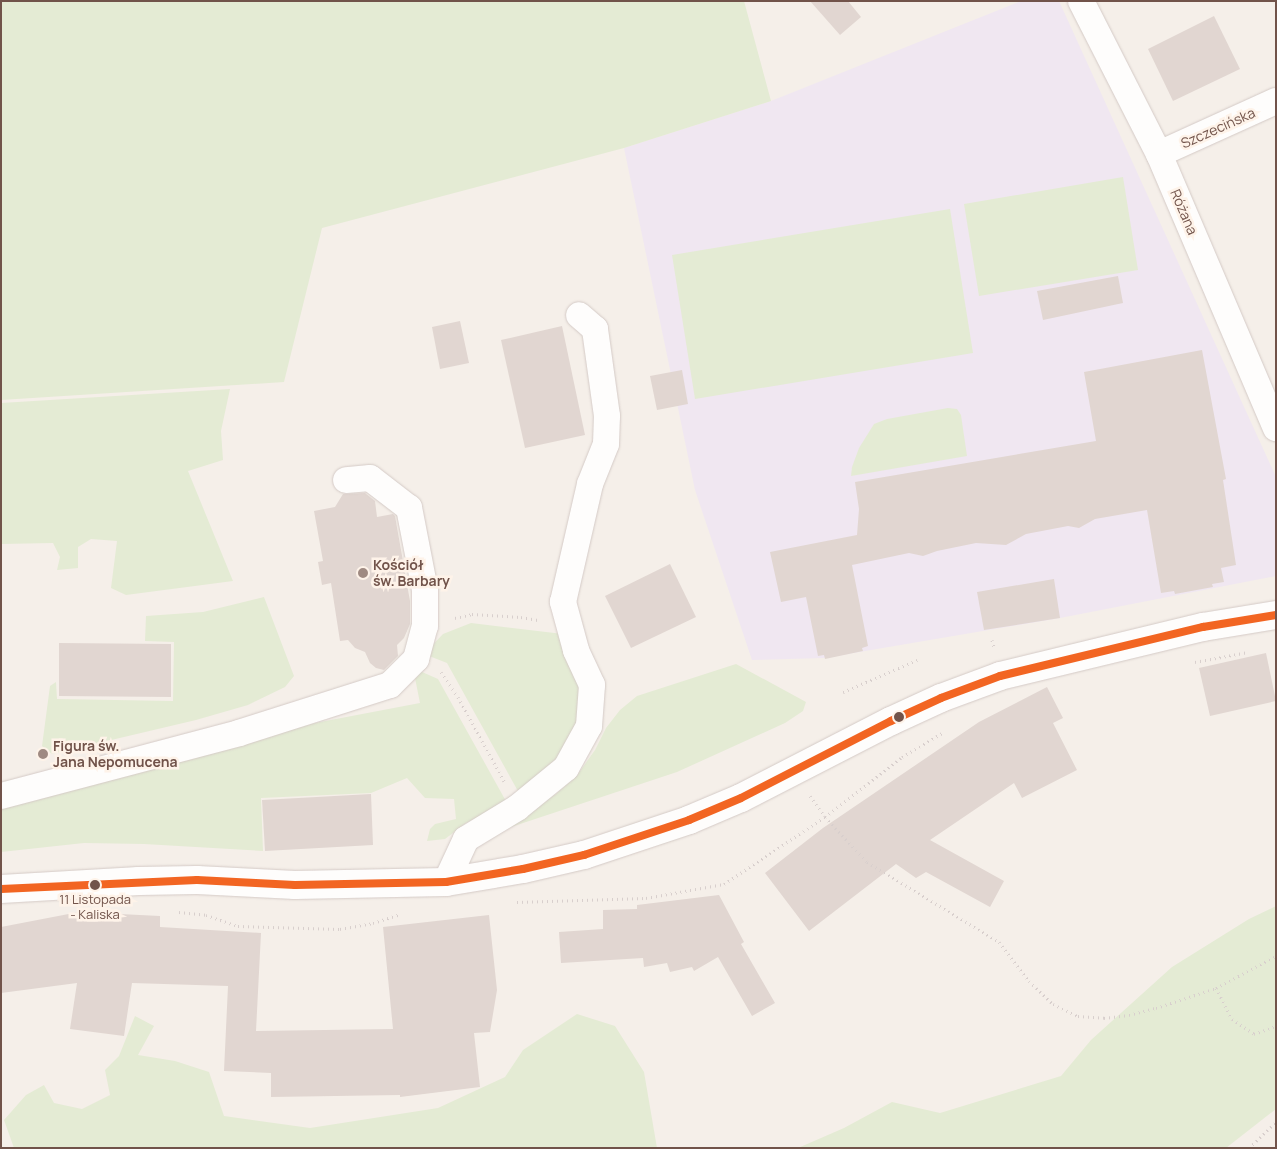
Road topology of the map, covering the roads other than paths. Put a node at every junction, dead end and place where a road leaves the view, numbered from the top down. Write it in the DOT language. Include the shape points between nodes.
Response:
graph roads {
  1 [pos="1081,1"];
  2 [pos="1276,101"];
  3 [pos="1159,154"];
  4 [pos="579,315"];
  5 [pos="1276,428"];
  6 [pos="346,480"];
  7 [pos="1276,615"];
  8 [pos="1,796"];
  9 [pos="446,882"];
  10 [pos="1,889"];
  1 -- 3 [label="street, Różana"];
  2 -- 3 [label="street, Szczecińska"];
  3 -- 5 [label="street, Różana"];
  4 -- 9 [label="street" via="595,329 607,416 606,444 590,484 563,602 576,650 592,685 589,726 566,768 517,808 466,839"];
  6 -- 8 [label="street" via="370,478 409,508 425,590 425,626 416,660 390,685 239,732"];
  7 -- 9 [label="main road" via="1203,627 1000,676 908,713 741,798 689,820 584,855"];
  9 -- 10 [label="main road" via="295,885 197,880"];
}
